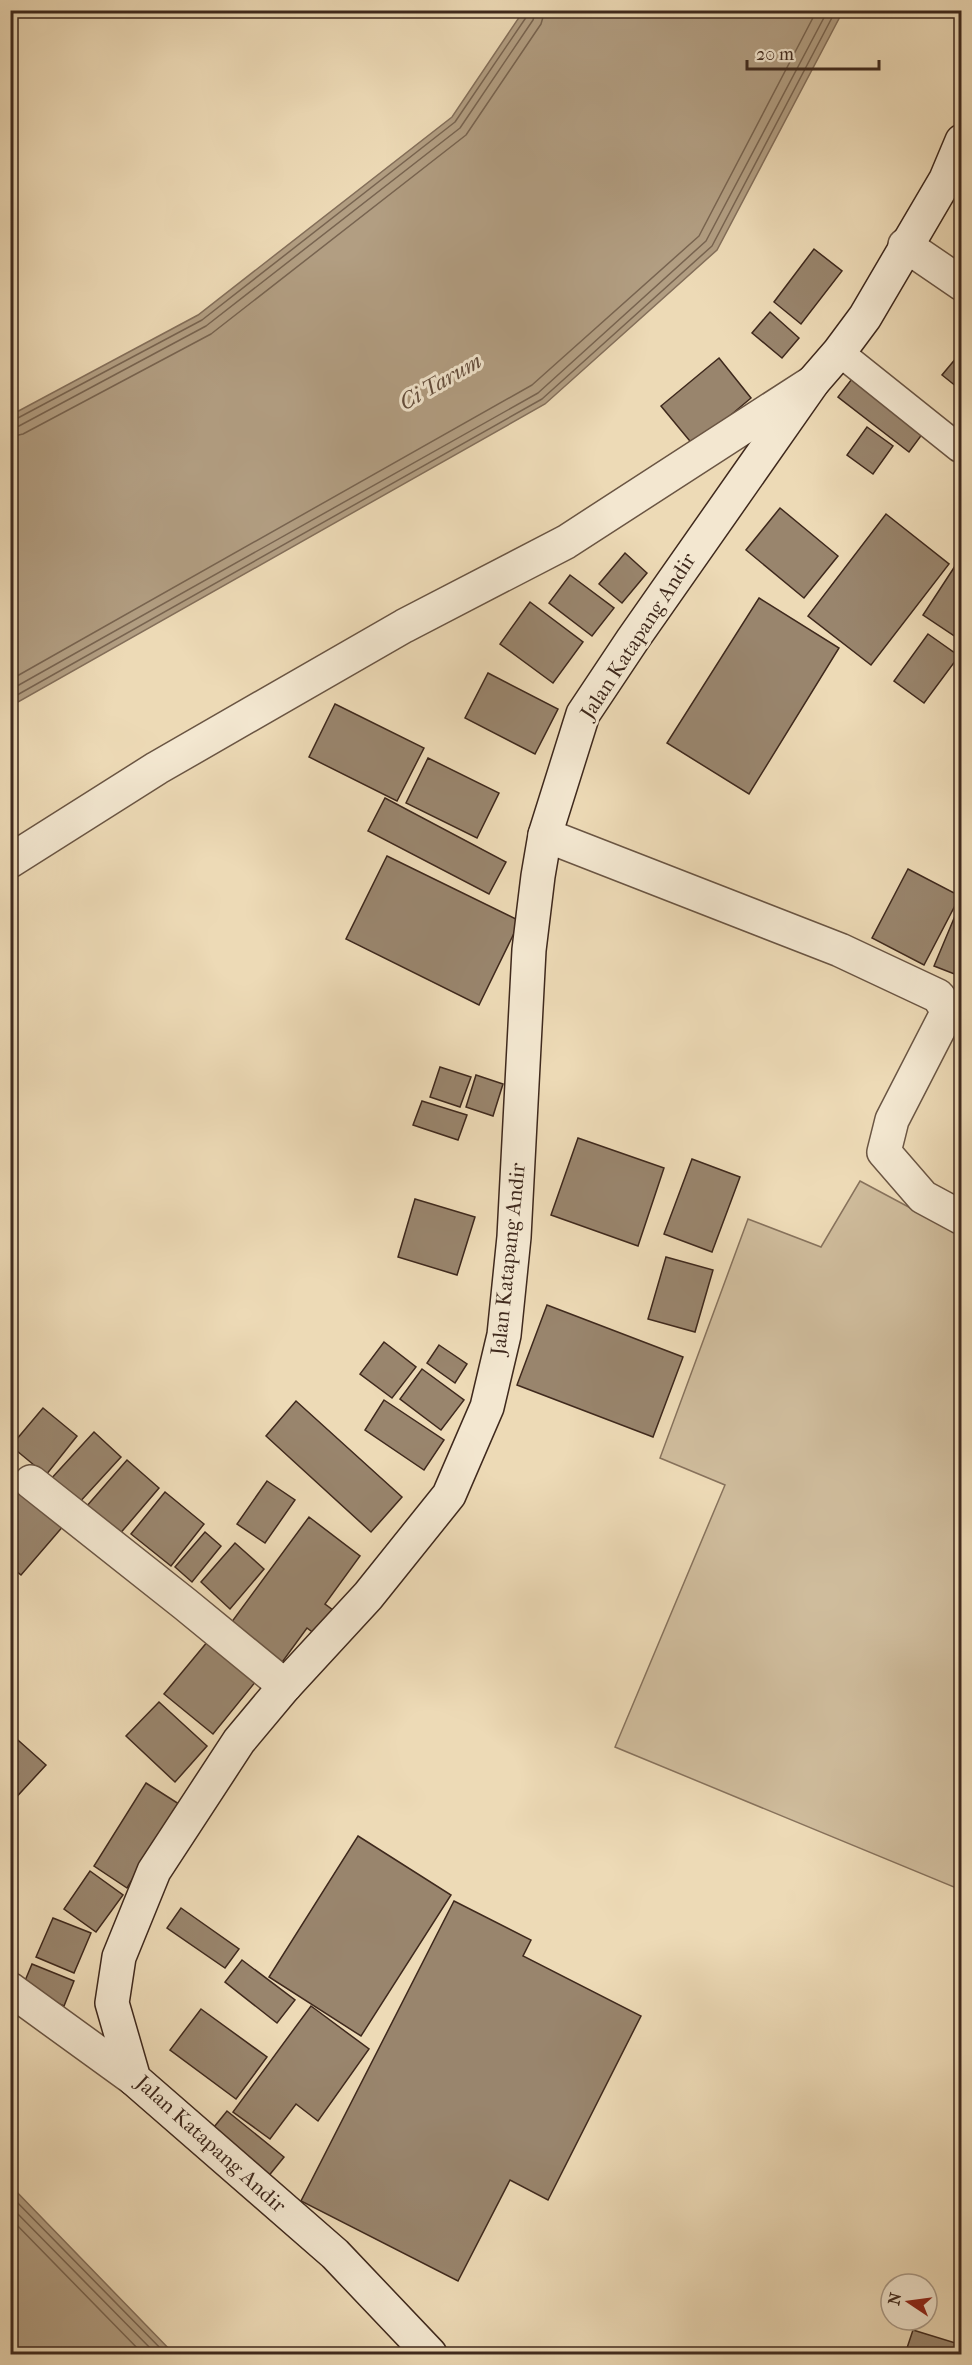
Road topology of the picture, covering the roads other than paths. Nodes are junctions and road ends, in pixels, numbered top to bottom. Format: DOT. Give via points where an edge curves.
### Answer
graph roads {
  1 [pos="962,141"];
  2 [pos="905,245"];
  3 [pos="962,284"];
  4 [pos="839,352"];
  5 [pos="813,382"];
  6 [pos="959,448"];
  7 [pos="546,835"];
  8 [pos="10,861"];
  9 [pos="962,1218"];
  10 [pos="31,1482"];
  11 [pos="285,1686"];
  12 [pos="10,1989"];
  13 [pos="134,2079"];
  14 [pos="430,2355"];
  1 -- 2 [label="street, Jalan Katapang Andir" via="946,178"];
  2 -- 3 [label="street"];
  2 -- 4 [label="street, Jalan Katapang Andir" via="865,317"];
  4 -- 5 [label="street, Jalan Katapang Andir"];
  4 -- 6 [label="lane"];
  5 -- 7 [label="street, Jalan Katapang Andir" via="583,714"];
  5 -- 8 [label="street" via="566,542 404,626 157,768"];
  7 -- 9 [label="street" via="840,950 938,996 948,1011 892,1120 884,1152 922,1197"];
  7 -- 11 [label="street, Jalan Katapang Andir" via="529,950 514,1237 504,1335 487,1407 449,1495 368,1596"];
  10 -- 11 [label="street"];
  11 -- 13 [label="street, Jalan Katapang Andir" via="239,1741 154,1871 118,1957 112,2003"];
  12 -- 13 [label="street"];
  13 -- 14 [label="street, Jalan Katapang Andir" via="335,2254"];
}
